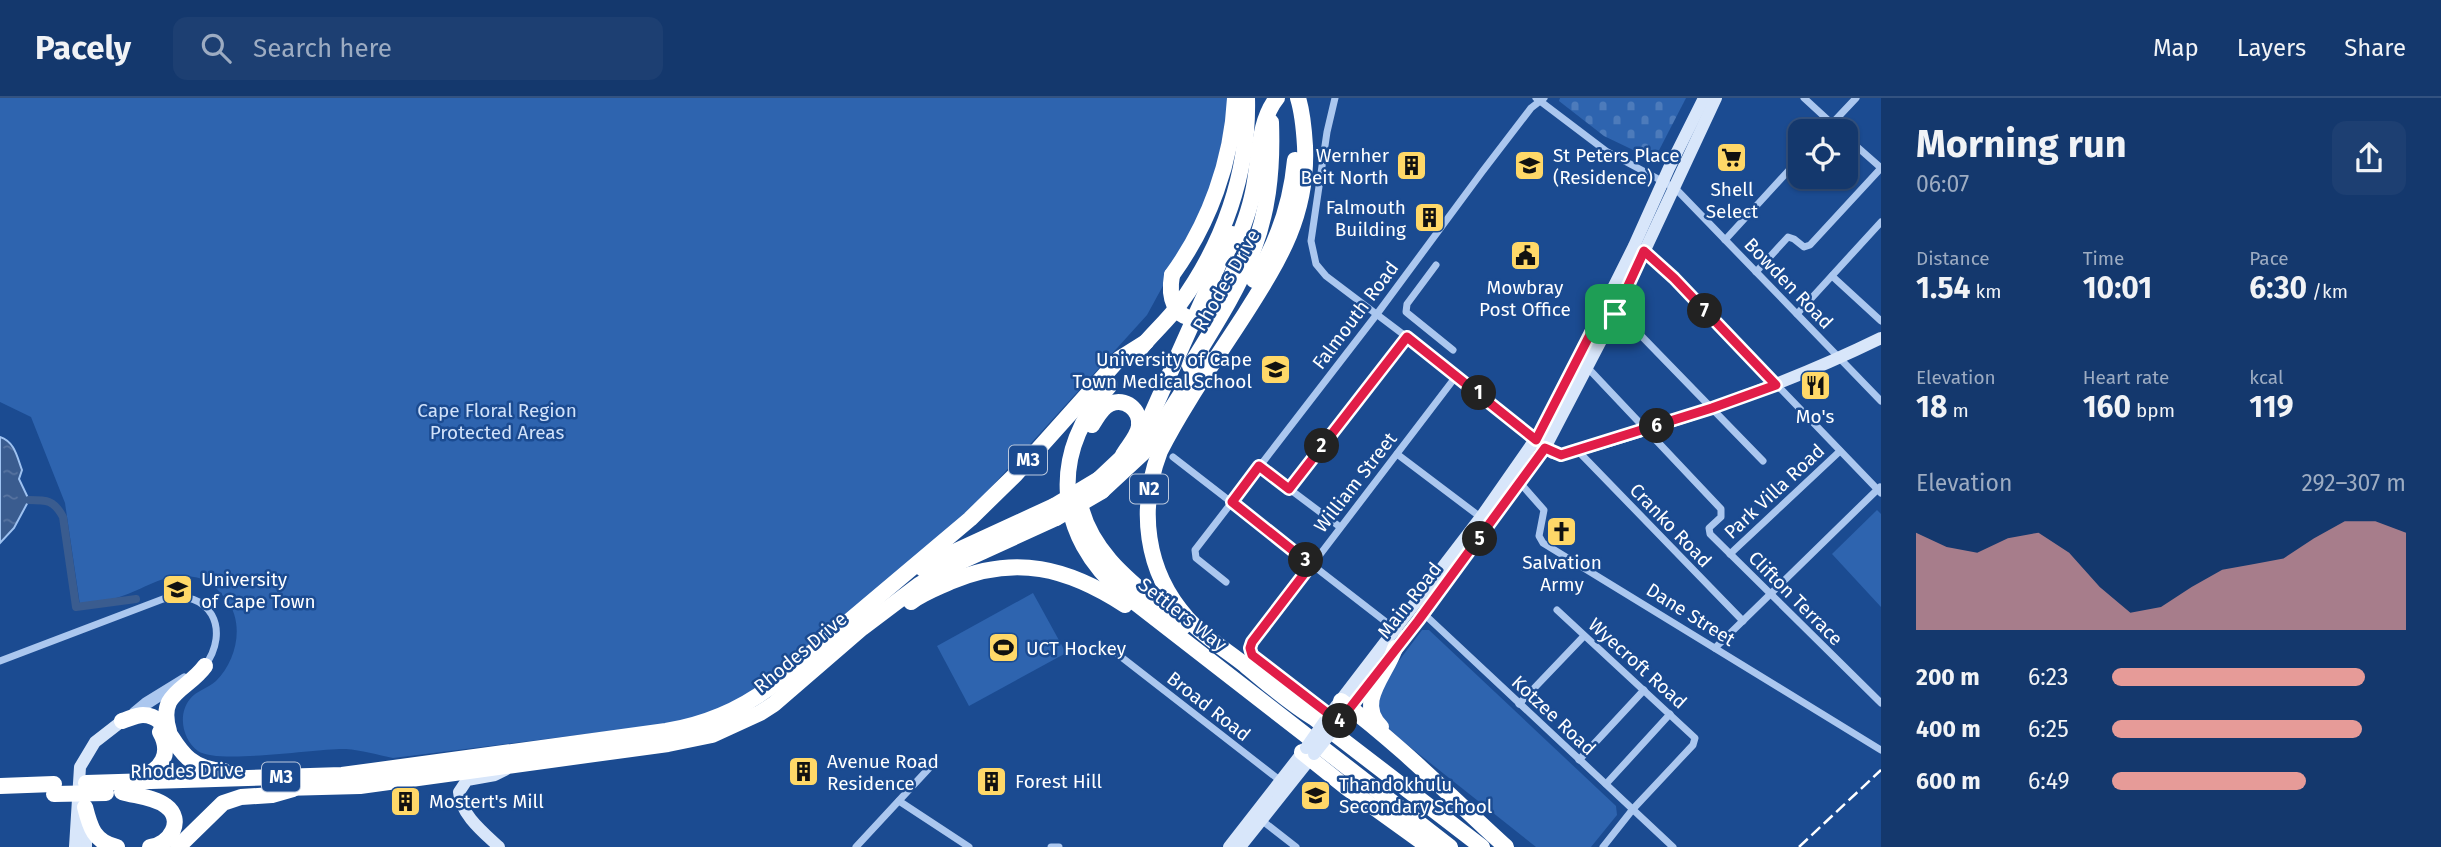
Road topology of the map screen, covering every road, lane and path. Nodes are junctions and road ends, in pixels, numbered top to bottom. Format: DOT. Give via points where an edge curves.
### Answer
graph roads {
  1 [pos="1235,98"];
  2 [pos="1247,98"];
  3 [pos="1258,98"];
  4 [pos="1335,98"];
  5 [pos="1704,98"];
  6 [pos="1716,98"];
  7 [pos="1804,98"];
  8 [pos="1856,98"];
  9 [pos="1285,99"];
  10 [pos="1540,99"];
  11 [pos="1827,119"];
  12 [pos="1837,119"];
  13 [pos="1271,122"];
  14 [pos="1858,148"];
  15 [pos="1881,168"];
  16 [pos="1788,171"];
  17 [pos="1669,185"];
  18 [pos="1881,222"];
  19 [pos="1725,240"];
  20 [pos="1639,249"];
  21 [pos="1436,265"];
  22 [pos="1756,272"];
  23 [pos="1832,276"];
  24 [pos="1377,314"];
  25 [pos="1608,314"];
  26 [pos="1797,314"];
  27 [pos="1881,321"];
  28 [pos="1430,332"];
  29 [pos="1407,337"];
  30 [pos="1881,338"];
  31 [pos="1440,340"];
  32 [pos="1146,342"];
  33 [pos="1419,346"];
  34 [pos="1453,350"];
  35 [pos="1429,354"];
  36 [pos="1176,357"];
  37 [pos="1840,358"];
  38 [pos="1583,363"];
  39 [pos="1457,375"];
  40 [pos="1776,385"];
  41 [pos="1881,401"];
  42 [pos="1712,408"];
  43 [pos="1645,430"];
  44 [pos="1540,444"];
  45 [pos="1578,451"];
  46 [pos="1840,451"];
  47 [pos="1397,454"];
  48 [pos="1173,457"];
  49 [pos="1763,461"];
  50 [pos="1125,462"];
  51 [pos="1259,466"];
  52 [pos="1521,484"];
  53 [pos="1289,489"];
  54 [pos="1880,490"];
  55 [pos="1232,502"];
  56 [pos="1055,512"];
  57 [pos="1485,521"];
  58 [pos="1340,527"];
  59 [pos="1730,554"];
  60 [pos="1311,565"];
  61 [pos="1226,582"];
  62 [pos="1771,594"];
  63 [pos="880,597"];
  64 [pos="1419,609"];
  65 [pos="1557,610"];
  66 [pos="1743,621"];
  67 [pos="1167,628"];
  68 [pos="1584,636"];
  69 [pos="1392,645"];
  70 [pos="1716,648"];
  71 [pos="1111,649"];
  72 [pos="0,661"];
  73 [pos="207,664"];
  74 [pos="802,680"];
  75 [pos="1644,691"];
  76 [pos="1277,693"];
  77 [pos="1881,702"];
  78 [pos="1345,704"];
  79 [pos="1519,705"];
  80 [pos="1670,714"];
  81 [pos="1333,720"];
  82 [pos="116,726"];
  83 [pos="171,735"];
  84 [pos="1881,750"];
  85 [pos="1308,753"];
  86 [pos="1404,754"];
  87 [pos="84,758"];
  88 [pos="1579,760"];
  89 [pos="932,765"];
  90 [pos="511,766"];
  91 [pos="301,782"];
  92 [pos="1284,784"];
  93 [pos="1606,784"];
  94 [pos="0,786"];
  95 [pos="114,787"];
  96 [pos="1347,788"];
  97 [pos="54,789"];
  98 [pos="0,796"];
  99 [pos="899,801"];
  100 [pos="85,807"];
  101 [pos="1633,809"];
  102 [pos="1258,818"];
  103 [pos="75,847"];
  104 [pos="86,847"];
  105 [pos="92,847"];
  106 [pos="117,847"];
  107 [pos="150,847"];
  108 [pos="177,847"];
  109 [pos="499,847"];
  110 [pos="856,847"];
  111 [pos="969,847"];
  112 [pos="1051,847"];
  113 [pos="1059,847"];
  114 [pos="1229,847"];
  115 [pos="1240,847"];
  116 [pos="1296,847"];
  117 [pos="1416,847"];
  118 [pos="1429,847"];
  119 [pos="1450,847"];
  120 [pos="1482,847"];
  121 [pos="1506,847"];
  122 [pos="1603,847"];
  123 [pos="1673,847"];
  1 -- 13 [label="highway, bridge" via="1213,201 1197,238 1172,275 1170,299 1186,317 1208,315 1227,287 1256,213"];
  2 -- 32 [label="highway" via="1241,167 1223,230 1189,291"];
  3 -- 36 [label="highway" via="1255,143 1241,211"];
  4 -- 24 [label="street" via="1312,253 1326,276"];
  5 -- 17 [label="main road, Main Road"];
  6 -- 17 [label="main road, Main Road"];
  7 -- 11 [label="street"];
  8 -- 12 [label="street"];
  9 -- 13 [label="highway"];
  9 -- 36 [label="highway" via="1270,107 1253,193 1224,272"];
  9 -- 50 [label="highway, Rhodes Drive / M3" via="1296,135 1290,194 1264,264 1143,453"];
  9 -- 76 [label="highway, Settlers Way / N2" via="1302,111 1305,163 1293,228 1274,268 1165,442 1153,471 1147,511 1155,564 1179,608"];
  10 -- 17 [label="street, Bowden Road" via="1606,151"];
  10 -- 24 [label="street, Falmouth Road"];
  13 -- 50 [label="highway" via="1268,203 1248,268"];
  14 -- 15 [label="street"];
  15 -- 22 [label="street" via="1810,245 1804,247 1788,237"];
  16 -- 19 [label="street"];
  17 -- 19 [label="street, Bowden Road"];
  17 -- 20 [label="main road, Main Road"];
  18 -- 23 [label="street"];
  19 -- 22 [label="street, Bowden Road"];
  20 -- 25 [label="main road, Main Road"];
  20 -- 40 [label="street" via="1674,278"];
  21 -- 28 [label="street" via="1405,308"];
  22 -- 26 [label="street, Bowden Road"];
  23 -- 26 [label="street"];
  23 -- 27 [label="street"];
  24 -- 29 [label="street"];
  24 -- 51 [label="street, Falmouth Road"];
  25 -- 38 [label="main road, Main Road"];
  25 -- 42 [label="street" via="1621,315"];
  26 -- 37 [label="street, Bowden Road"];
  28 -- 31 [label="street"];
  28 -- 33 [label="street"];
  29 -- 33 [label="street"];
  29 -- 53 [label="street"];
  30 -- 37 [label="main road"];
  31 -- 34 [label="street"];
  31 -- 35 [label="street"];
  32 -- 63 [label="highway, Rhodes Drive / M3" via="1119,359 994,497"];
  32 -- 67 [label="highway, Settlers Way" via="1097,398 1080,426 1069,458 1067,492 1077,532 1096,566"];
  33 -- 35 [label="street"];
  35 -- 39 [label="street"];
  36 -- 50 [label="highway" via="1145,429"];
  37 -- 40 [label="main road"];
  37 -- 41 [label="street, Bowden Road"];
  38 -- 43 [label="street"];
  38 -- 44 [label="main road, Main Road"];
  39 -- 44 [label="street"];
  39 -- 47 [label="street, William Street"];
  40 -- 42 [label="main road"];
  40 -- 46 [label="street"];
  42 -- 43 [label="main road"];
  42 -- 49 [label="street"];
  43 -- 45 [label="main road"];
  43 -- 59 [label="street, Clifton Terrace" via="1722,511 1709,532"];
  44 -- 45 [label="main road" via="1561,455"];
  44 -- 52 [label="main road, Main Road"];
  44 -- 57 [label="main road, Main Road"];
  45 -- 66 [label="street, Cranko Road"];
  46 -- 54 [label="street"];
  46 -- 59 [label="street, Park Villa Road"];
  47 -- 57 [label="street"];
  47 -- 58 [label="street, William Street"];
  48 -- 55 [label="street"];
  50 -- 56 [label="highway, Rhodes Drive / M3, bridge" via="1100,485"];
  50 -- 76 [label="highway" via="1139,422 1132,407 1112,403 1092,426 1080,461 1081,509 1094,541 1113,564 1190,631"];
  51 -- 53 [label="street"];
  51 -- 55 [label="street, Falmouth Road"];
  52 -- 57 [label="main road, Main Road"];
  52 -- 70 [label="street, Dane Street" via="1544,510 1540,540"];
  53 -- 58 [label="street"];
  54 -- 62 [label="street"];
  55 -- 60 [label="street"];
  55 -- 61 [label="street, Falmouth Road" via="1194,555"];
  56 -- 63 [label="highway" via="939,559"];
  56 -- 74 [label="highway, Rhodes Drive / M3" via="919,585"];
  57 -- 64 [label="main road, Main Road"];
  58 -- 60 [label="street, William Street"];
  59 -- 62 [label="street, Clifton Terrace"];
  60 -- 69 [label="street"];
  60 -- 81 [label="street, William Street" via="1250,648 1252,655"];
  62 -- 66 [label="street"];
  62 -- 77 [label="street, Clifton Terrace"];
  63 -- 91 [label="highway, Rhodes Drive / M3" via="759,697 699,724"];
  64 -- 69 [label="main road, Main Road"];
  64 -- 79 [label="street, Kotzee Road"];
  65 -- 68 [label="street, Wyecroft Road"];
  66 -- 70 [label="street"];
  67 -- 74 [label="highway" via="1062,573 997,568 918,597 819,673"];
  67 -- 119 [label="highway, Settlers Way"];
  68 -- 75 [label="street, Wyecroft Road"];
  68 -- 79 [label="street"];
  69 -- 78 [label="main road, Main Road"];
  69 -- 86 [label="highway" via="1370,710 1374,721"];
  70 -- 84 [label="street, Dane Street"];
  71 -- 92 [label="street, Broad Road"];
  72 -- 73 [label="street" via="181,596 198,602 212,616 218,637"];
  73 -- 82 [label="street"];
  73 -- 83 [label="highway" via="168,702 166,719"];
  74 -- 90 [label="highway, Rhodes Drive / M3" via="760,713 699,739"];
  75 -- 80 [label="street, Wyecroft Road"];
  75 -- 88 [label="street"];
  76 -- 120 [label="highway, Settlers Way / N2"];
  78 -- 81 [label="main road, Main Road"];
  78 -- 86 [label="highway"];
  79 -- 88 [label="street, Kotzee Road"];
  80 -- 93 [label="street"];
  80 -- 101 [label="street, Wyecroft Road" via="1695,740"];
  81 -- 85 [label="main road, Main Road, bridge"];
  82 -- 83 [label="highway" via="139,715 149,716"];
  82 -- 87 [label="main road" via="95,742"];
  82 -- 95 [label="highway" via="146,722 158,730 166,745 157,769"];
  83 -- 91 [label="highway" via="183,755 202,769"];
  85 -- 92 [label="main road, Main Road"];
  85 -- 96 [label="highway"];
  86 -- 121 [label="highway"];
  87 -- 100 [label="main road"];
  87 -- 103 [label="main road"];
  88 -- 93 [label="street, Kotzee Road"];
  89 -- 99 [label="street"];
  90 -- 91 [label="highway, Rhodes Drive / M3" via="360,786"];
  90 -- 109 [label="main road" via="461,785 460,799"];
  91 -- 95 [label="highway, Rhodes Drive / M3"];
  91 -- 108 [label="highway" via="272,795 223,803"];
  92 -- 102 [label="main road, Main Road"];
  93 -- 101 [label="street, Kotzee Road"];
  94 -- 97 [label="highway, Rhodes Drive / M3"];
  95 -- 97 [label="highway, Rhodes Drive / M3, bridge"];
  95 -- 107 [label="highway" via="160,802 172,814 169,838"];
  96 -- 117 [label="street" via="1360,805"];
  96 -- 118 [label="highway"];
  97 -- 98 [label="highway, Rhodes Drive / M3"];
  99 -- 110 [label="street"];
  99 -- 111 [label="street"];
  100 -- 104 [label="main road"];
  100 -- 106 [label="highway" via="97,838"];
  101 -- 122 [label="street"];
  101 -- 123 [label="street, Kotzee Road"];
  102 -- 114 [label="main road, Main Road"];
  102 -- 115 [label="main road, Main Road"];
  102 -- 116 [label="street"];
  104 -- 105 [label="highway"];
  112 -- 113 [label="street"];
}
